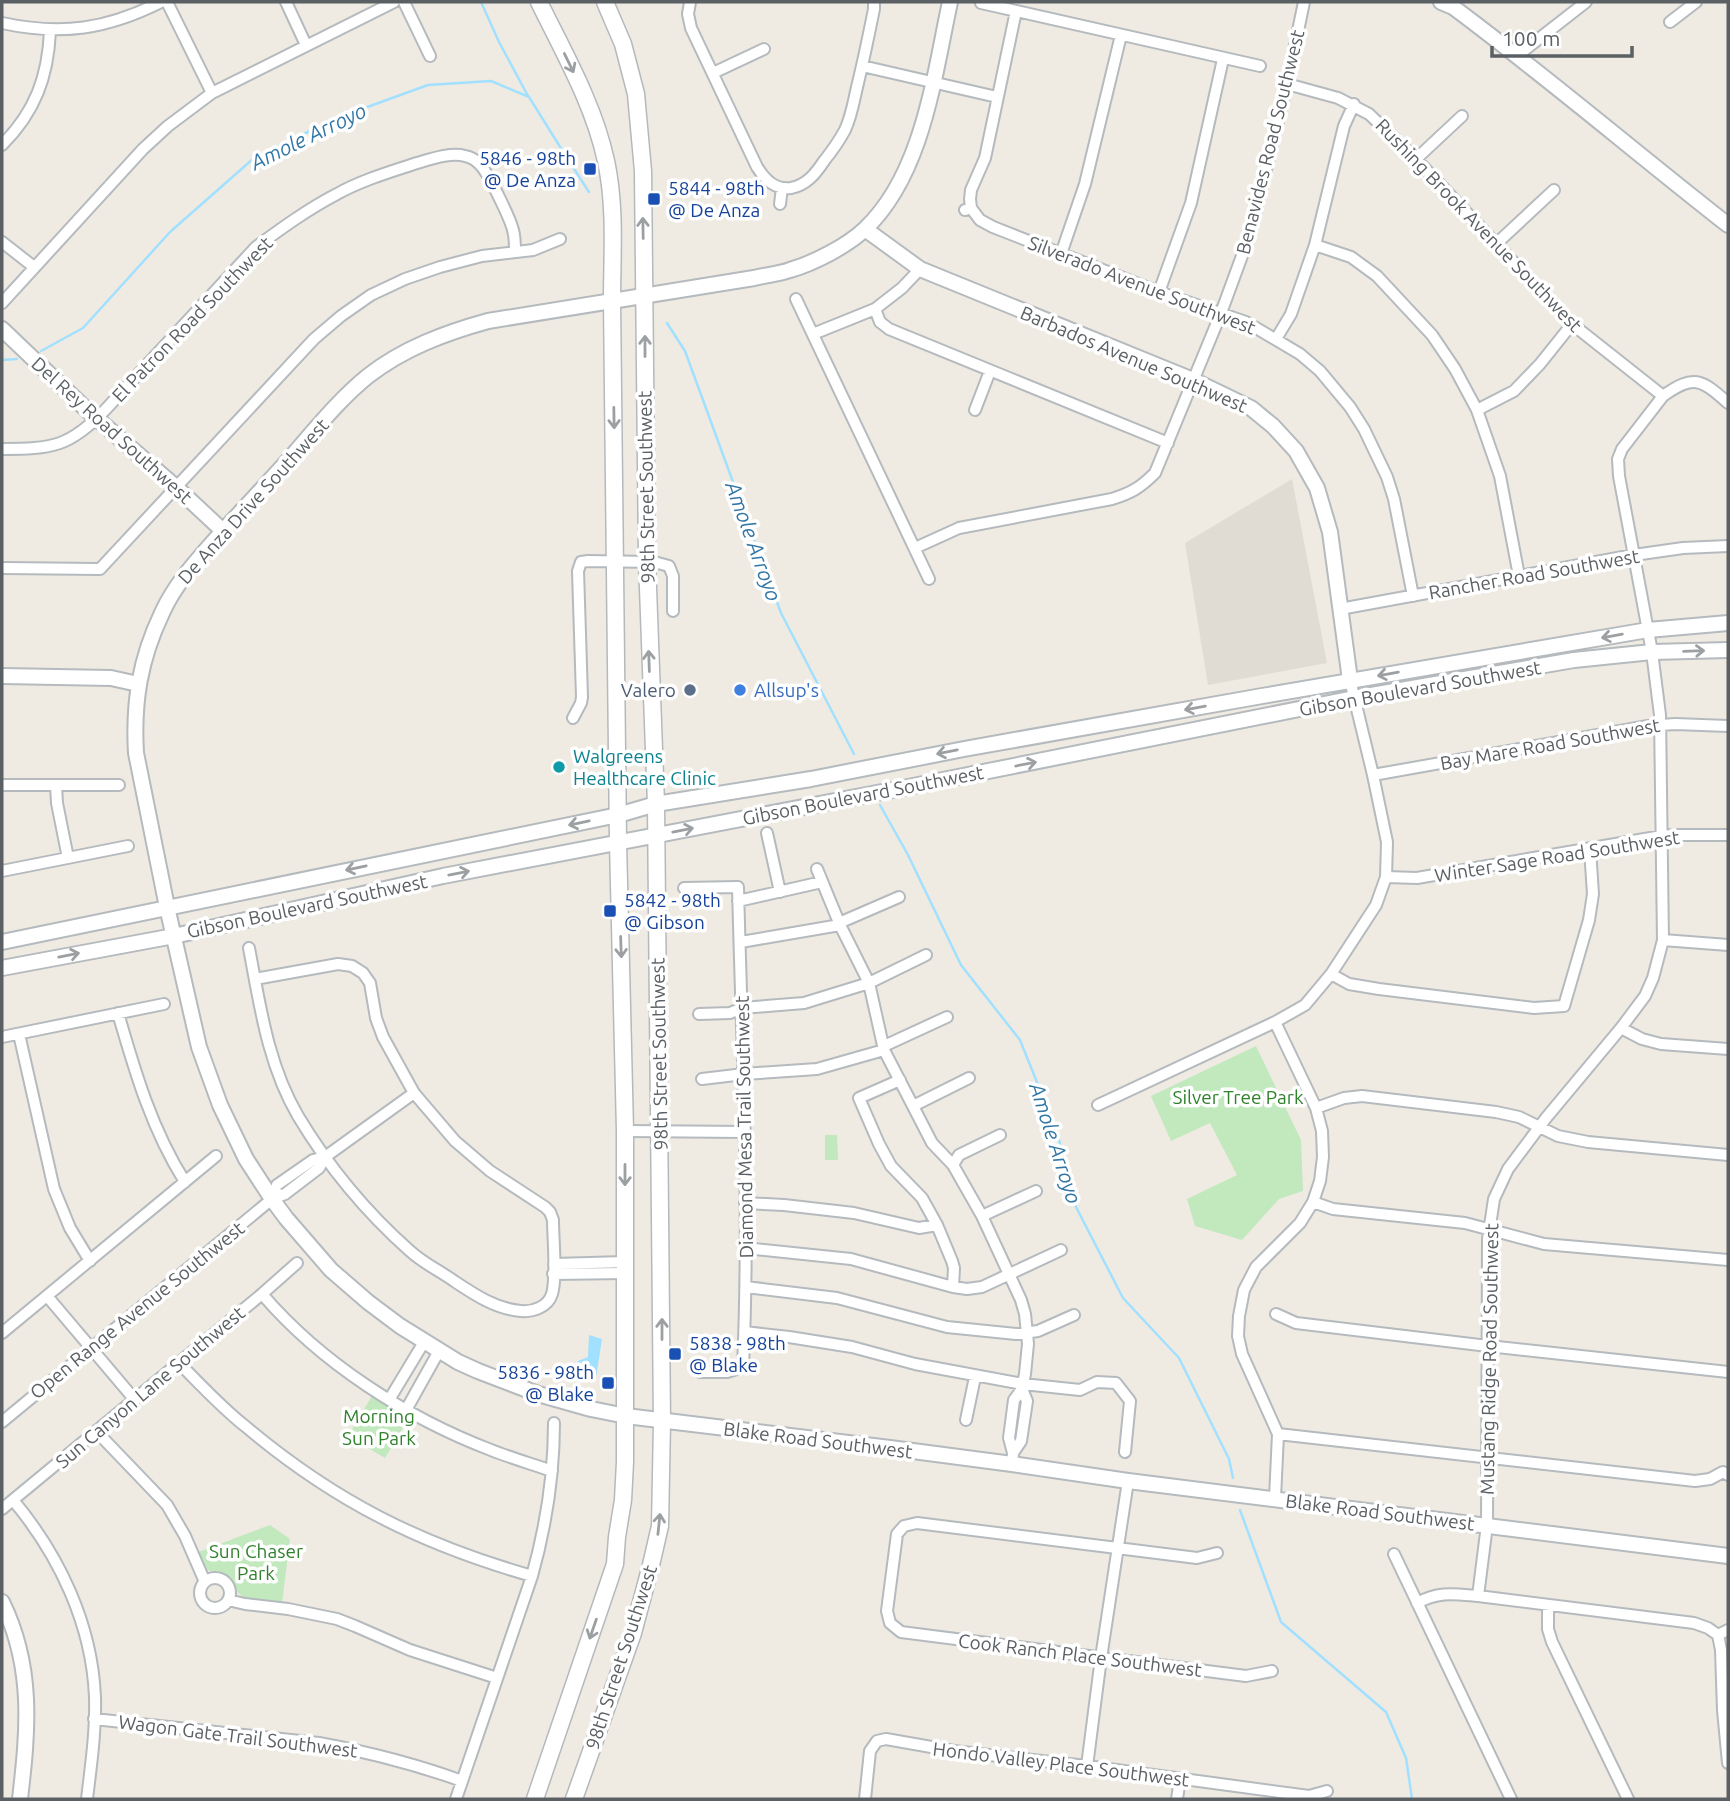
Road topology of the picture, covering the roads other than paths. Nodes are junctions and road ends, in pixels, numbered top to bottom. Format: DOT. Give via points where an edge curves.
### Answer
graph roads {
  1 [pos="162,2"];
  2 [pos="167,2"];
  3 [pos="286,2"];
  4 [pos="394,2"];
  5 [pos="404,2"];
  6 [pos="539,2"];
  7 [pos="605,2"];
  8 [pos="690,2"];
  9 [pos="874,2"];
  10 [pos="950,2"];
  11 [pos="1304,2"];
  12 [pos="1441,2"];
  13 [pos="1586,2"];
  14 [pos="1696,2"];
  15 [pos="981,3"];
  16 [pos="1016,11"];
  17 [pos="1670,22"];
  18 [pos="2,23"];
  19 [pos="50,31"];
  20 [pos="1121,35"];
  21 [pos="306,45"];
  22 [pos="764,48"];
  23 [pos="1518,55"];
  24 [pos="430,56"];
  25 [pos="1223,59"];
  26 [pos="862,66"];
  27 [pos="1260,66"];
  28 [pos="713,73"];
  29 [pos="933,83"];
  30 [pos="1287,83"];
  31 [pos="212,93"];
  32 [pos="997,97"];
  33 [pos="1354,104"];
  34 [pos="1462,116"];
  35 [pos="2,145"];
  36 [pos="1416,159"];
  37 [pos="782,188"];
  38 [pos="1554,190"];
  39 [pos="780,204"];
  40 [pos="1728,225"];
  41 [pos="865,229"];
  42 [pos="560,239"];
  43 [pos="2,242"];
  44 [pos="1496,244"];
  45 [pos="1314,246"];
  46 [pos="516,252"];
  47 [pos="1061,254"];
  48 [pos="34,267"];
  49 [pos="920,268"];
  50 [pos="1159,292"];
  51 [pos="644,296"];
  52 [pos="796,299"];
  53 [pos="612,301"];
  54 [pos="2,303"];
  55 [pos="875,309"];
  56 [pos="1221,313"];
  57 [pos="1572,324"];
  58 [pos="2,329"];
  59 [pos="813,334"];
  60 [pos="1276,339"];
  61 [pos="990,371"];
  62 [pos="1193,380"];
  63 [pos="1662,396"];
  64 [pos="1728,403"];
  65 [pos="975,410"];
  66 [pos="1477,410"];
  67 [pos="97,419"];
  68 [pos="1168,443"];
  69 [pos="2,449"];
  70 [pos="177,488"];
  71 [pos="223,531"];
  72 [pos="1728,546"];
  73 [pos="915,548"];
  74 [pos="1634,555"];
  75 [pos="615,561"];
  76 [pos="647,561"];
  77 [pos="2,568"];
  78 [pos="1519,576"];
  79 [pos="929,579"];
  80 [pos="1413,596"];
  81 [pos="1340,610"];
  82 [pos="673,611"];
  83 [pos="1728,623"];
  84 [pos="1648,630"];
  85 [pos="1728,650"];
  86 [pos="1652,652"];
  87 [pos="2,676"];
  88 [pos="1350,680"];
  89 [pos="138,684"];
  90 [pos="1354,698"];
  91 [pos="572,718"];
  92 [pos="1661,725"];
  93 [pos="1728,726"];
  94 [pos="1373,775"];
  95 [pos="2,785"];
  96 [pos="56,785"];
  97 [pos="119,785"];
  98 [pos="656,804"];
  99 [pos="618,815"];
  100 [pos="767,833"];
  101 [pos="656,835"];
  102 [pos="1728,835"];
  103 [pos="1662,836"];
  104 [pos="618,842"];
  105 [pos="128,846"];
  106 [pos="1590,849"];
  107 [pos="68,858"];
  108 [pos="817,869"];
  109 [pos="2,871"];
  110 [pos="1386,877"];
  111 [pos="822,882"];
  112 [pos="684,888"];
  113 [pos="780,892"];
  114 [pos="899,897"];
  115 [pos="738,901"];
  116 [pos="171,921"];
  117 [pos="839,924"];
  118 [pos="1662,940"];
  119 [pos="2,942"];
  120 [pos="741,942"];
  121 [pos="1728,945"];
  122 [pos="249,948"];
  123 [pos="926,955"];
  124 [pos="2,968"];
  125 [pos="1331,974"];
  126 [pos="255,979"];
  127 [pos="869,983"];
  128 [pos="164,1004"];
  129 [pos="742,1008"];
  130 [pos="118,1013"];
  131 [pos="699,1014"];
  132 [pos="947,1017"];
  133 [pos="1275,1022"];
  134 [pos="1621,1028"];
  135 [pos="19,1034"];
  136 [pos="2,1037"];
  137 [pos="884,1048"];
  138 [pos="1728,1049"];
  139 [pos="744,1074"];
  140 [pos="969,1078"];
  141 [pos="702,1079"];
  142 [pos="900,1080"];
  143 [pos="414,1093"];
  144 [pos="1098,1105"];
  145 [pos="913,1106"];
  146 [pos="1316,1108"];
  147 [pos="1539,1127"];
  148 [pos="625,1131"];
  149 [pos="660,1132"];
  150 [pos="745,1132"];
  151 [pos="1000,1135"];
  152 [pos="1728,1155"];
  153 [pos="216,1156"];
  154 [pos="325,1157"];
  155 [pos="953,1165"];
  156 [pos="185,1182"];
  157 [pos="1036,1191"];
  158 [pos="272,1199"];
  159 [pos="1313,1202"];
  160 [pos="746,1203"];
  161 [pos="982,1216"];
  162 [pos="937,1225"];
  163 [pos="1489,1229"];
  164 [pos="746,1248"];
  165 [pos="1061,1250"];
  166 [pos="1728,1260"];
  167 [pos="90,1261"];
  168 [pos="298,1263"];
  169 [pos="625,1267"];
  170 [pos="554,1269"];
  171 [pos="1009,1274"];
  172 [pos="746,1287"];
  173 [pos="953,1287"];
  174 [pos="262,1294"];
  175 [pos="47,1296"];
  176 [pos="1276,1314"];
  177 [pos="1074,1315"];
  178 [pos="2,1331"];
  179 [pos="745,1332"];
  180 [pos="1027,1333"];
  181 [pos="424,1342"];
  182 [pos="1488,1346"];
  183 [pos="92,1347"];
  184 [pos="439,1351"];
  185 [pos="179,1363"];
  186 [pos="700,1372"];
  187 [pos="1728,1372"];
  188 [pos="405,1373"];
  189 [pos="975,1377"];
  190 [pos="423,1382"];
  191 [pos="1022,1387"];
  192 [pos="135,1400"];
  193 [pos="389,1400"];
  194 [pos="406,1410"];
  195 [pos="626,1416"];
  196 [pos="967,1420"];
  197 [pos="2,1422"];
  198 [pos="662,1422"];
  199 [pos="554,1423"];
  200 [pos="96,1432"];
  201 [pos="1278,1434"];
  202 [pos="1125,1452"];
  203 [pos="1013,1458"];
  204 [pos="1488,1459"];
  205 [pos="1728,1461"];
  206 [pos="552,1471"];
  207 [pos="1726,1473"];
  208 [pos="1128,1481"];
  209 [pos="1275,1498"];
  210 [pos="13,1500"];
  211 [pos="2,1509"];
  212 [pos="1487,1525"];
  213 [pos="1118,1548"];
  214 [pos="1217,1553"];
  215 [pos="1394,1554"];
  216 [pos="1728,1556"];
  217 [pos="532,1576"];
  218 [pos="205,1581"];
  219 [pos="1478,1596"];
  220 [pos="228,1600"];
  221 [pos="2,1602"];
  222 [pos="1417,1603"];
  223 [pos="1548,1605"];
  224 [pos="1723,1632"];
  225 [pos="1101,1658"];
  226 [pos="1272,1671"];
  227 [pos="497,1678"];
  228 [pos="94,1719"];
  229 [pos="1728,1763"];
  230 [pos="1087,1766"];
  231 [pos="1180,1779"];
  232 [pos="462,1781"];
  233 [pos="1328,1791"];
  234 [pos="20,1799"];
  235 [pos="87,1799"];
  236 [pos="456,1799"];
  237 [pos="535,1799"];
  238 [pos="575,1799"];
  239 [pos="865,1799"];
  240 [pos="1177,1799"];
  241 [pos="1511,1799"];
  242 [pos="1628,1799"];
  1 -- 19 [label="street" via="115,22"];
  2 -- 31 [label="street"];
  3 -- 21 [label="street"];
  4 -- 21 [label="street"];
  5 -- 24 [label="street"];
  6 -- 53 [label="main road, 98th Street Southwest, one-way" via="586,100 606,161 613,220"];
  51 -- 7 [label="main road, 98th Street Southwest, one-way" via="643,172 636,94 623,44"];
  8 -- 28 [label="street" via="691,28"];
  9 -- 26 [label="street"];
  10 -- 29 [label="street, De Anza Drive Southwest"];
  11 -- 30 [label="street, Benavides Road Southwest"];
  12 -- 23 [label="street"];
  13 -- 23 [label="street"];
  14 -- 17 [label="street"];
  15 -- 16 [label="street"];
  16 -- 20 [label="street"];
  16 -- 32 [label="street"];
  18 -- 19 [label="street"];
  19 -- 35 [label="street" via="40,88 31,108"];
  20 -- 25 [label="street"];
  20 -- 47 [label="street" via="1085,184"];
  21 -- 31 [label="street"];
  22 -- 28 [label="street"];
  23 -- 40 [label="street"];
  25 -- 27 [label="street"];
  25 -- 50 [label="street" via="1191,204"];
  26 -- 29 [label="street"];
  26 -- 37 [label="street" via="849,119 835,146 808,181"];
  28 -- 37 [label="street" via="760,172"];
  29 -- 32 [label="street"];
  29 -- 41 [label="street, De Anza Drive Southwest" via="907,169"];
  30 -- 33 [label="street, Rushing Brook Avenue Southwest"];
  30 -- 56 [label="street, Benavides Road Southwest" via="1250,234"];
  31 -- 48 [label="street" via="143,149"];
  32 -- 47 [label="street, Silverado Avenue Southwest" via="985,158 968,209 993,227"];
  33 -- 36 [label="street, Rushing Brook Avenue Southwest"];
  33 -- 45 [label="street" via="1344,126"];
  34 -- 36 [label="street"];
  36 -- 44 [label="street, Rushing Brook Avenue Southwest"];
  37 -- 39 [label="street"];
  38 -- 44 [label="street"];
  41 -- 49 [label="street, Barbados Avenue Southwest"];
  41 -- 51 [label="street, De Anza Drive Southwest" via="791,270"];
  42 -- 46 [label="street"];
  43 -- 48 [label="street"];
  44 -- 57 [label="street, Rushing Brook Avenue Southwest"];
  45 -- 60 [label="street" via="1291,314"];
  45 -- 66 [label="street" via="1351,257 1377,276 1432,335"];
  46 -- 67 [label="street, El Patron Road Southwest" via="508,218 475,160 464,155 427,160 371,178 338,193 256,247"];
  46 -- 70 [label="street" via="482,256 405,279 341,316 314,338"];
  47 -- 50 [label="street, Silverado Avenue Southwest"];
  48 -- 54 [label="street"];
  49 -- 55 [label="street"];
  49 -- 62 [label="street, Barbados Avenue Southwest"];
  50 -- 56 [label="street, Silverado Avenue Southwest"];
  51 -- 53 [label="street, De Anza Drive Southwest"];
  76 -- 51 [label="main road, 98th Street Southwest, one-way"];
  52 -- 59 [label="street"];
  53 -- 71 [label="street, De Anza Drive Southwest" via="488,321 446,333 398,356 339,404"];
  53 -- 75 [label="main road, 98th Street Southwest, one-way"];
  55 -- 59 [label="street"];
  55 -- 61 [label="street" via="889,329"];
  56 -- 60 [label="street, Silverado Avenue Southwest"];
  56 -- 62 [label="street, Benavides Road Southwest"];
  57 -- 63 [label="street, Rushing Brook Avenue Southwest"];
  57 -- 66 [label="street" via="1514,391"];
  58 -- 67 [label="street, Del Rey Road Southwest"];
  59 -- 73 [label="street"];
  60 -- 80 [label="street, Silverado Avenue Southwest" via="1320,371 1364,429 1394,499"];
  61 -- 65 [label="street"];
  61 -- 68 [label="street"];
  62 -- 68 [label="street, Benavides Road Southwest"];
  62 -- 81 [label="street, Barbados Avenue Southwest" via="1251,408 1296,451 1317,488 1330,532"];
  63 -- 64 [label="street" via="1679,384 1695,381"];
  63 -- 74 [label="street, Mustang Ridge Road Southwest" via="1618,459"];
  66 -- 78 [label="street" via="1500,475"];
  67 -- 69 [label="street, El Patron Road Southwest" via="59,444"];
  67 -- 70 [label="street, Del Rey Road Southwest"];
  68 -- 73 [label="street, Benavides Road Southwest" via="1155,473 1129,494 959,528"];
  70 -- 71 [label="street, Del Rey Road Southwest"];
  70 -- 77 [label="street" via="100,569"];
  71 -- 89 [label="street, De Anza Drive Southwest" via="184,576 163,610"];
  72 -- 74 [label="street, Rancher Road Southwest"];
  73 -- 79 [label="street"];
  74 -- 78 [label="street, Rancher Road Southwest"];
  74 -- 84 [label="street, Mustang Ridge Road Southwest"];
  75 -- 76 [label="street"];
  75 -- 91 [label="street" via="584,561 578,571 582,697"];
  75 -- 99 [label="main road, 98th Street Southwest"];
  76 -- 82 [label="street" via="664,563 672,570"];
  98 -- 76 [label="main road, 98th Street Southwest, one-way"];
  78 -- 80 [label="street, Rancher Road Southwest"];
  80 -- 81 [label="street, Rancher Road Southwest"];
  81 -- 88 [label="street, Barbados Avenue Southwest"];
  83 -- 84 [label="street, Gibson Boulevard Southwest"];
  84 -- 86 [label="street, Mustang Ridge Road Southwest"];
  84 -- 88 [label="street, Gibson Boulevard Southwest, one-way"];
  86 -- 85 [label="street, Gibson Boulevard Southwest, one-way"];
  86 -- 90 [label="street, Gibson Boulevard Southwest" via="1574,660"];
  86 -- 92 [label="street, Mustang Ridge Road Southwest"];
  87 -- 89 [label="street" via="111,678"];
  88 -- 90 [label="street"];
  88 -- 98 [label="street, Gibson Boulevard Southwest, one-way"];
  89 -- 116 [label="street, De Anza Drive Southwest" via="136,753"];
  90 -- 94 [label="street"];
  101 -- 90 [label="street, Gibson Boulevard Southwest, one-way"];
  92 -- 93 [label="street, Bay Mare Road Southwest"];
  92 -- 94 [label="street, Bay Mare Road Southwest"];
  92 -- 103 [label="street, Mustang Ridge Road Southwest"];
  94 -- 110 [label="street" via="1387,842"];
  95 -- 96 [label="street"];
  96 -- 97 [label="street"];
  96 -- 107 [label="street"];
  98 -- 99 [label="street, Gibson Boulevard Southwest"];
  98 -- 101 [label="main road, 98th Street Southwest"];
  99 -- 104 [label="main road, 98th Street Southwest"];
  99 -- 116 [label="street, Gibson Boulevard Southwest, one-way"];
  100 -- 113 [label="street"];
  101 -- 104 [label="street, Gibson Boulevard Southwest"];
  101 -- 149 [label="main road, 98th Street Southwest"];
  102 -- 103 [label="street, Winter Sage Road Southwest"];
  103 -- 106 [label="street, Winter Sage Road Southwest"];
  103 -- 118 [label="street, Mustang Ridge Road Southwest"];
  116 -- 104 [label="street, Gibson Boulevard Southwest, one-way"];
  104 -- 148 [label="main road, 98th Street Southwest, one-way"];
  105 -- 107 [label="street"];
  106 -- 110 [label="street, Winter Sage Road Southwest" via="1417,878"];
  106 -- 125 [label="street" via="1593,894 1589,920 1564,1006 1534,1008 1379,989 1349,984"];
  107 -- 109 [label="street"];
  108 -- 111 [label="street"];
  110 -- 125 [label="street" via="1376,905"];
  111 -- 113 [label="street"];
  111 -- 117 [label="street"];
  112 -- 115 [label="street, Diamond Mesa Trail Southwest" via="738,887"];
  113 -- 115 [label="street"];
  114 -- 117 [label="street"];
  115 -- 120 [label="street, Diamond Mesa Trail Southwest"];
  116 -- 119 [label="street, Gibson Boulevard Southwest"];
  124 -- 116 [label="street, Gibson Boulevard Southwest, one-way"];
  116 -- 158 [label="street, Blake Road Southwest" via="212,1087 236,1140"];
  117 -- 120 [label="street"];
  117 -- 127 [label="street"];
  118 -- 121 [label="street"];
  118 -- 134 [label="street, Mustang Ridge Road Southwest" via="1645,996"];
  120 -- 129 [label="street, Diamond Mesa Trail Southwest"];
  122 -- 126 [label="street"];
  123 -- 127 [label="street"];
  125 -- 133 [label="street" via="1305,1005"];
  126 -- 143 [label="street" via="338,964 358,970 370,983 383,1037"];
  126 -- 154 [label="street" via="265,1033 284,1090"];
  127 -- 129 [label="street" via="804,1003"];
  127 -- 137 [label="street"];
  128 -- 130 [label="street"];
  129 -- 131 [label="street"];
  129 -- 139 [label="street, Diamond Mesa Trail Southwest"];
  130 -- 135 [label="street"];
  130 -- 156 [label="street" via="143,1096"];
  132 -- 137 [label="street"];
  133 -- 144 [label="street"];
  133 -- 146 [label="street"];
  134 -- 138 [label="street" via="1661,1044"];
  134 -- 147 [label="street, Mustang Ridge Road Southwest"];
  135 -- 136 [label="street"];
  135 -- 167 [label="street" via="54,1189"];
  137 -- 139 [label="street" via="817,1069"];
  137 -- 142 [label="street"];
  139 -- 141 [label="street"];
  139 -- 150 [label="street, Diamond Mesa Trail Southwest"];
  140 -- 145 [label="street"];
  142 -- 145 [label="street"];
  142 -- 162 [label="street" via="859,1098 891,1166 922,1198"];
  143 -- 154 [label="street, Open Range Avenue Southwest"];
  143 -- 170 [label="street" via="455,1141 550,1212"];
  145 -- 155 [label="street" via="933,1143"];
  146 -- 147 [label="street" via="1362,1096 1496,1112"];
  146 -- 159 [label="street" via="1323,1157"];
  147 -- 152 [label="street" via="1588,1142"];
  147 -- 163 [label="street, Mustang Ridge Road Southwest" via="1508,1169 1494,1199"];
  148 -- 149 [label="street"];
  148 -- 169 [label="main road, 98th Street Southwest, one-way"];
  149 -- 150 [label="street"];
  198 -- 149 [label="main road, 98th Street Southwest, one-way"];
  150 -- 160 [label="street, Diamond Mesa Trail Southwest"];
  151 -- 155 [label="street" via="959,1155"];
  153 -- 156 [label="street"];
  154 -- 158 [label="street, Open Range Avenue Southwest" via="319,1168"];
  154 -- 170 [label="street" via="412,1253 481,1298 508,1309 542,1307 551,1296"];
  155 -- 161 [label="street"];
  156 -- 167 [label="street"];
  157 -- 161 [label="street"];
  158 -- 181 [label="street, Blake Road Southwest" via="331,1269"];
  158 -- 183 [label="street, Open Range Avenue Southwest"];
  159 -- 163 [label="street" via="1333,1209"];
  159 -- 201 [label="street" via="1300,1223 1256,1267 1244,1290 1239,1316 1242,1354"];
  160 -- 162 [label="street" via="854,1213 919,1228"];
  160 -- 164 [label="street, Diamond Mesa Trail Southwest"];
  161 -- 171 [label="street"];
  162 -- 173 [label="street" via="954,1268"];
  163 -- 166 [label="street" via="1545,1244"];
  163 -- 182 [label="street, Mustang Ridge Road Southwest"];
  164 -- 172 [label="street, Diamond Mesa Trail Southwest"];
  164 -- 173 [label="street" via="851,1259"];
  165 -- 171 [label="street"];
  167 -- 175 [label="street"];
  168 -- 174 [label="street, Sun Canyon Lane Southwest"];
  169 -- 170 [label="street"];
  169 -- 195 [label="main road, 98th Street Southwest"];
  171 -- 173 [label="street" via="982,1287"];
  171 -- 180 [label="street" via="1021,1300"];
  172 -- 179 [label="street, Diamond Mesa Trail Southwest"];
  172 -- 180 [label="street" via="837,1298 947,1327"];
  174 -- 185 [label="street, Sun Canyon Lane Southwest"];
  174 -- 193 [label="street" via="308,1340"];
  175 -- 178 [label="street"];
  175 -- 183 [label="street"];
  176 -- 182 [label="street" via="1296,1323"];
  177 -- 180 [label="street"];
  179 -- 186 [label="street, Diamond Mesa Trail Southwest" via="743,1367"];
  179 -- 189 [label="street" via="852,1347"];
  180 -- 191 [label="street"];
  181 -- 184 [label="street, Blake Road Southwest"];
  181 -- 188 [label="street"];
  182 -- 187 [label="street"];
  182 -- 204 [label="street, Mustang Ridge Road Southwest"];
  183 -- 192 [label="street"];
  183 -- 197 [label="street, Open Range Avenue Southwest"];
  184 -- 190 [label="street"];
  184 -- 195 [label="street, Blake Road Southwest" via="528,1390"];
  185 -- 192 [label="street, Sun Canyon Lane Southwest"];
  185 -- 217 [label="street" via="243,1425 328,1489 438,1545"];
  188 -- 190 [label="street"];
  188 -- 193 [label="street"];
  189 -- 191 [label="street"];
  189 -- 196 [label="street"];
  190 -- 194 [label="street"];
  191 -- 202 [label="street" via="1080,1390 1097,1382 1116,1382 1130,1401"];
  191 -- 203 [label="street" via="1014,1400 1018,1418 1009,1438"];
  192 -- 200 [label="street, Sun Canyon Lane Southwest"];
  193 -- 194 [label="street"];
  194 -- 206 [label="street" via="491,1450"];
  195 -- 198 [label="street, Blake Road Southwest"];
  195 -- 237 [label="main road, 98th Street Southwest, one-way" via="624,1500 615,1564"];
  198 -- 203 [label="street, Blake Road Southwest"];
  238 -- 198 [label="main road, 98th Street Southwest, one-way" via="633,1633 651,1565 660,1526"];
  199 -- 206 [label="street"];
  200 -- 210 [label="street, Sun Canyon Lane Southwest"];
  200 -- 218 [label="street" via="167,1505"];
  201 -- 204 [label="street"];
  201 -- 209 [label="street"];
  203 -- 208 [label="street, Blake Road Southwest"];
  204 -- 207 [label="street" via="1695,1480"];
  204 -- 212 [label="street, Mustang Ridge Road Southwest"];
  205 -- 207 [label="street"];
  206 -- 217 [label="street"];
  208 -- 209 [label="street, Blake Road Southwest"];
  208 -- 213 [label="street"];
  209 -- 212 [label="street, Blake Road Southwest"];
  210 -- 211 [label="street, Sun Canyon Lane Southwest"];
  210 -- 228 [label="street" via="49,1549 78,1612 93,1675"];
  212 -- 216 [label="street, Blake Road Southwest"];
  212 -- 219 [label="street, Mustang Ridge Road Southwest"];
  213 -- 214 [label="street" via="1197,1558"];
  213 -- 225 [label="street"];
  213 -- 225 [label="street, Cook Ranch Place Southwest" via="917,1523 904,1526 897,1534 887,1611 890,1623 901,1632"];
  215 -- 222 [label="street"];
  217 -- 227 [label="street"];
  218 -- 220 [label="street" via="224,1581 229,1587"];
  218 -- 220 [label="street" via="200,1594 204,1603 217,1607"];
  219 -- 222 [label="street" via="1445,1594"];
  219 -- 223 [label="street"];
  220 -- 227 [label="street" via="337,1619 410,1650"];
  221 -- 234 [label="street" via="17,1641 26,1690"];
  222 -- 241 [label="street"];
  223 -- 224 [label="street" via="1694,1623"];
  223 -- 242 [label="street" via="1552,1642"];
  224 -- 229 [label="street"];
  225 -- 226 [label="street, Cook Ranch Place Southwest" via="1246,1676"];
  225 -- 230 [label="street"];
  227 -- 232 [label="street"];
  228 -- 232 [label="street, Wagon Gate Trail Southwest" via="347,1748"];
  228 -- 235 [label="street"];
  230 -- 231 [label="street, Hondo Valley Place Southwest"];
  230 -- 239 [label="street, Hondo Valley Place Southwest" via="886,1739 877,1741 870,1751"];
  231 -- 233 [label="street, Hondo Valley Place Southwest" via="1309,1796"];
  231 -- 240 [label="street"];
  232 -- 236 [label="street"];
}
